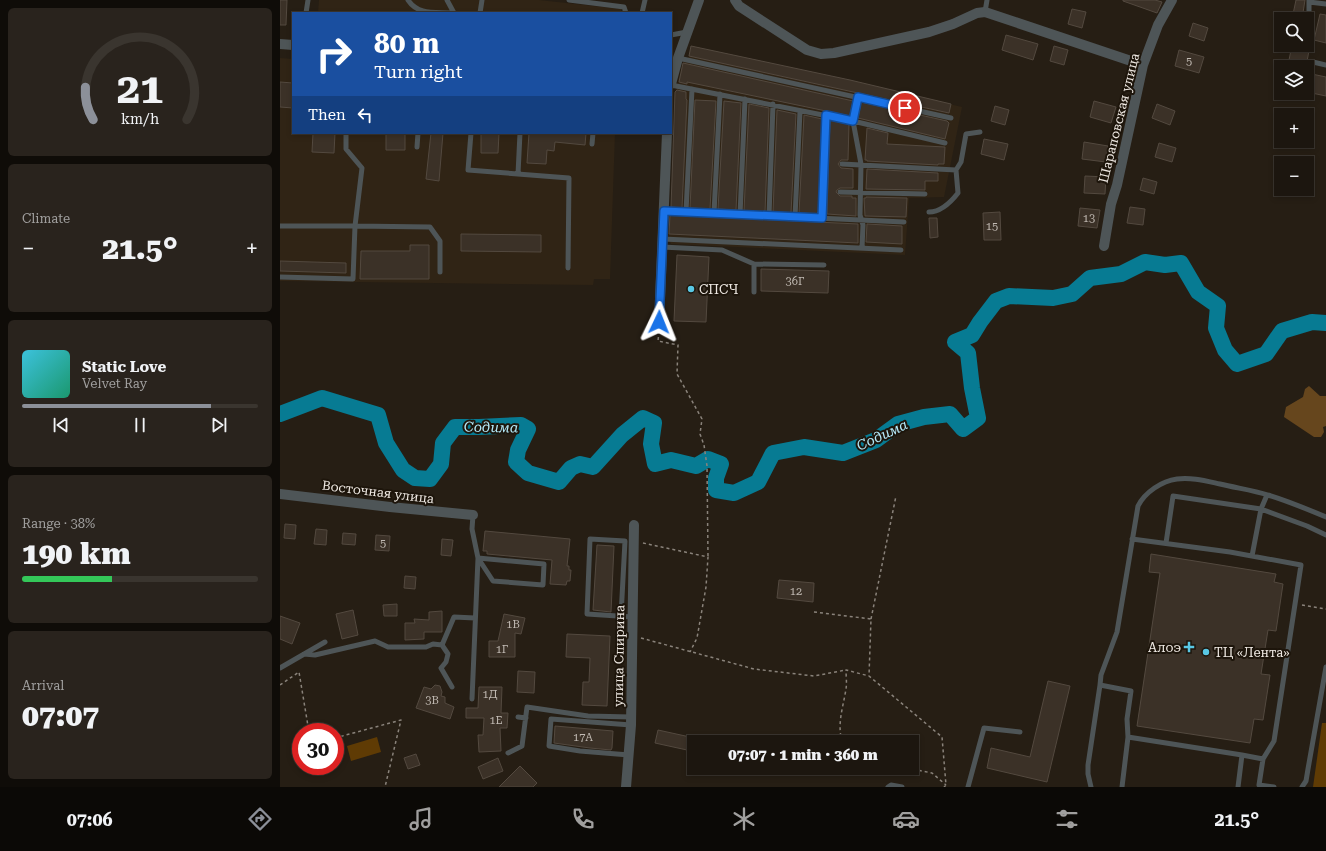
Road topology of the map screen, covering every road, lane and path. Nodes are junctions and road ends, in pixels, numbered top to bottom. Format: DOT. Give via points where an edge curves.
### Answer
graph roads {
  1 [pos="308,0"];
  2 [pos="408,0"];
  3 [pos="447,0"];
  4 [pos="482,0"];
  5 [pos="569,0"];
  6 [pos="645,0"];
  7 [pos="699,0"];
  8 [pos="735,0"];
  9 [pos="987,0"];
  10 [pos="1172,0"];
  11 [pos="1309,1"];
  12 [pos="1326,4"];
  13 [pos="306,12"];
  14 [pos="424,12"];
  15 [pos="452,12"];
  16 [pos="480,12"];
  17 [pos="626,12"];
  18 [pos="642,12"];
  19 [pos="985,12"];
  20 [pos="1309,12"];
  21 [pos="688,32"];
  22 [pos="672,35"];
  23 [pos="280,44"];
  24 [pos="292,45"];
  25 [pos="678,58"];
  26 [pos="1314,62"];
  27 [pos="1326,65"];
  28 [pos="1143,66"];
  29 [pos="672,80"];
  30 [pos="672,84"];
  31 [pos="692,89"];
  32 [pos="720,94"];
  33 [pos="858,97"];
  34 [pos="745,99"];
  35 [pos="773,104"];
  36 [pos="800,111"];
  37 [pos="826,115"];
  38 [pos="951,118"];
  39 [pos="853,121"];
  40 [pos="980,132"];
  41 [pos="346,134"];
  42 [pos="418,134"];
  43 [pos="471,134"];
  44 [pos="520,134"];
  45 [pos="593,134"];
  46 [pos="667,134"];
  47 [pos="945,143"];
  48 [pos="592,144"];
  49 [pos="417,146"];
  50 [pos="842,164"];
  51 [pos="861,164"];
  52 [pos="956,170"];
  53 [pos="518,174"];
  54 [pos="840,192"];
  55 [pos="861,193"];
  56 [pos="925,194"];
  57 [pos="664,211"];
  58 [pos="686,212"];
  59 [pos="929,212"];
  60 [pos="714,213"];
  61 [pos="740,214"];
  62 [pos="769,216"];
  63 [pos="795,217"];
  64 [pos="822,218"];
  65 [pos="862,220"];
  66 [pos="904,222"];
  67 [pos="280,226"];
  68 [pos="355,226"];
  69 [pos="663,243"];
  70 [pos="1104,246"];
  71 [pos="862,248"];
  72 [pos="901,250"];
  73 [pos="754,264"];
  74 [pos="824,265"];
  75 [pos="568,268"];
  76 [pos="440,272"];
  77 [pos="280,277"];
  78 [pos="754,292"];
  79 [pos="659,322"];
  80 [pos="280,494"];
  81 [pos="1267,495"];
  82 [pos="896,496"];
  83 [pos="1261,510"];
  84 [pos="473,515"];
  85 [pos="1326,517"];
  86 [pos="634,524"];
  87 [pos="1326,535"];
  88 [pos="1132,539"];
  89 [pos="629,541"];
  90 [pos="1166,543"];
  91 [pos="1252,556"];
  92 [pos="708,557"];
  93 [pos="478,558"];
  94 [pos="1295,603"];
  95 [pos="1326,609"];
  96 [pos="814,612"];
  97 [pos="621,616"];
  98 [pos="633,617"];
  99 [pos="475,618"];
  100 [pos="871,619"];
  101 [pos="633,636"];
  102 [pos="325,642"];
  103 [pos="442,645"];
  104 [pos="690,652"];
  105 [pos="304,654"];
  106 [pos="1326,667"];
  107 [pos="280,668"];
  108 [pos="846,670"];
  109 [pos="869,676"];
  110 [pos="280,685"];
  111 [pos="1100,685"];
  112 [pos="452,687"];
  113 [pos="472,699"];
  114 [pos="518,717"];
  115 [pos="526,718"];
  116 [pos="631,721"];
  117 [pos="308,723"];
  118 [pos="1020,732"];
  119 [pos="840,735"];
  120 [pos="344,736"];
  121 [pos="1128,737"];
  122 [pos="508,753"];
  123 [pos="629,755"];
  124 [pos="1242,755"];
  125 [pos="1263,759"];
  126 [pos="919,770"];
  127 [pos="945,786"];
  128 [pos="385,787"];
  129 [pos="626,787"];
  130 [pos="888,787"];
  131 [pos="902,787"];
  132 [pos="968,787"];
  133 [pos="1091,787"];
  134 [pos="1122,787"];
  135 [pos="1238,787"];
  136 [pos="1274,787"];
  137 [pos="1302,787"];
  1 -- 13 [label="lane"];
  2 -- 14 [label="lane" via="413,7"];
  3 -- 15 [label="lane"];
  4 -- 16 [label="lane"];
  5 -- 17 [label="lane" via="624,7"];
  6 -- 18 [label="lane"];
  7 -- 21 [label="street"];
  8 -- 19 [label="street" via="738,6 807,50 822,54 929,32"];
  9 -- 19 [label="lane"];
  10 -- 28 [label="street, Шараповская улица" via="1158,25"];
  11 -- 12 [label="lane"];
  11 -- 20 [label="lane"];
  19 -- 28 [label="street"];
  21 -- 22 [label="lane"];
  21 -- 25 [label="street"];
  23 -- 24 [label="street"];
  25 -- 29 [label="street"];
  25 -- 33 [label="lane"];
  26 -- 27 [label="lane"];
  28 -- 70 [label="street, Шараповская улица" via="1111,204"];
  30 -- 31 [label="lane"];
  31 -- 32 [label="lane"];
  31 -- 58 [label="lane"];
  32 -- 34 [label="lane"];
  32 -- 60 [label="lane"];
  33 -- 38 [label="lane"];
  33 -- 39 [label="lane"];
  34 -- 35 [label="lane"];
  34 -- 61 [label="lane"];
  35 -- 36 [label="lane"];
  35 -- 62 [label="lane"];
  36 -- 37 [label="lane"];
  36 -- 63 [label="lane"];
  37 -- 39 [label="lane"];
  37 -- 64 [label="lane"];
  39 -- 47 [label="lane"];
  39 -- 51 [label="lane"];
  40 -- 52 [label="lane" via="966,134 961,162"];
  41 -- 68 [label="lane" via="346,149 362,168"];
  42 -- 49 [label="lane"];
  43 -- 53 [label="lane" via="468,170"];
  44 -- 53 [label="lane"];
  45 -- 48 [label="lane"];
  46 -- 57 [label="street"];
  50 -- 51 [label="lane"];
  51 -- 52 [label="lane"];
  51 -- 55 [label="lane"];
  52 -- 59 [label="lane" via="958,193 936,212"];
  53 -- 75 [label="lane" via="569,178"];
  54 -- 55 [label="lane"];
  55 -- 56 [label="lane"];
  55 -- 65 [label="lane"];
  57 -- 58 [label="lane"];
  57 -- 69 [label="street"];
  58 -- 60 [label="lane"];
  60 -- 61 [label="lane"];
  61 -- 62 [label="lane"];
  62 -- 63 [label="lane"];
  63 -- 64 [label="lane"];
  64 -- 65 [label="lane"];
  65 -- 66 [label="lane"];
  65 -- 71 [label="lane"];
  67 -- 68 [label="lane"];
  68 -- 76 [label="lane" via="430,227 440,241"];
  68 -- 77 [label="lane" via="353,279"];
  69 -- 71 [label="lane"];
  69 -- 73 [label="lane" via="722,250"];
  69 -- 79 [label="street"];
  71 -- 72 [label="lane"];
  73 -- 74 [label="lane"];
  73 -- 78 [label="lane"];
  79 -- 92 [label="path" via="658,341 678,345 677,374 702,419 700,434 707,466"];
  80 -- 84 [label="street, Восточная улица"];
  81 -- 83 [label="lane"];
  81 -- 85 [label="lane"];
  81 -- 88 [label="lane" via="1197,479 1171,480 1158,486 1141,500"];
  82 -- 100 [label="path"];
  83 -- 87 [label="lane"];
  83 -- 90 [label="lane" via="1173,496"];
  83 -- 91 [label="lane"];
  84 -- 93 [label="lane" via="472,529"];
  86 -- 89 [label="street, улица Спирина"];
  88 -- 90 [label="lane"];
  88 -- 111 [label="lane" via="1117,632 1101,675"];
  89 -- 92 [label="path"];
  89 -- 97 [label="lane"];
  89 -- 97 [label="lane" via="590,539 587,614"];
  89 -- 98 [label="street, улица Спирина"];
  90 -- 91 [label="lane"];
  91 -- 94 [label="lane" via="1301,565"];
  92 -- 104 [label="path" via="706,587 697,638"];
  93 -- 93 [label="lane" via="544,564 543,585 493,581"];
  93 -- 99 [label="lane"];
  94 -- 95 [label="path"];
  94 -- 125 [label="lane" via="1274,741"];
  96 -- 100 [label="path"];
  97 -- 98 [label="lane"];
  98 -- 101 [label="street, улица Спирина"];
  99 -- 103 [label="lane" via="454,617"];
  99 -- 113 [label="lane"];
  100 -- 109 [label="path"];
  101 -- 104 [label="path"];
  101 -- 116 [label="street, улица Спирина"];
  102 -- 105 [label="lane"];
  103 -- 105 [label="lane" via="388,647 375,641 315,655"];
  103 -- 112 [label="lane" via="448,654 441,668"];
  104 -- 108 [label="path" via="754,669 814,676"];
  105 -- 107 [label="lane"];
  106 -- 137 [label="lane" via="1306,781"];
  108 -- 109 [label="path"];
  108 -- 119 [label="path"];
  109 -- 127 [label="path" via="942,737"];
  110 -- 117 [label="path" via="299,672"];
  111 -- 121 [label="lane" via="1131,691 1127,719"];
  111 -- 133 [label="lane" via="1088,765"];
  114 -- 115 [label="lane"];
  115 -- 116 [label="lane" via="527,708 539,708"];
  115 -- 122 [label="lane" via="522,746"];
  116 -- 123 [label="street, улица Спирина"];
  116 -- 123 [label="lane" via="551,719 550,726 549,746"];
  118 -- 132 [label="lane" via="984,728"];
  120 -- 128 [label="path" via="401,720"];
  121 -- 124 [label="lane"];
  121 -- 134 [label="lane"];
  123 -- 129 [label="street, улица Спирина"];
  124 -- 125 [label="lane"];
  124 -- 135 [label="lane"];
  125 -- 136 [label="lane" via="1259,785"];
  126 -- 127 [label="path" via="932,773"];
  130 -- 131 [label="lane"];
}
